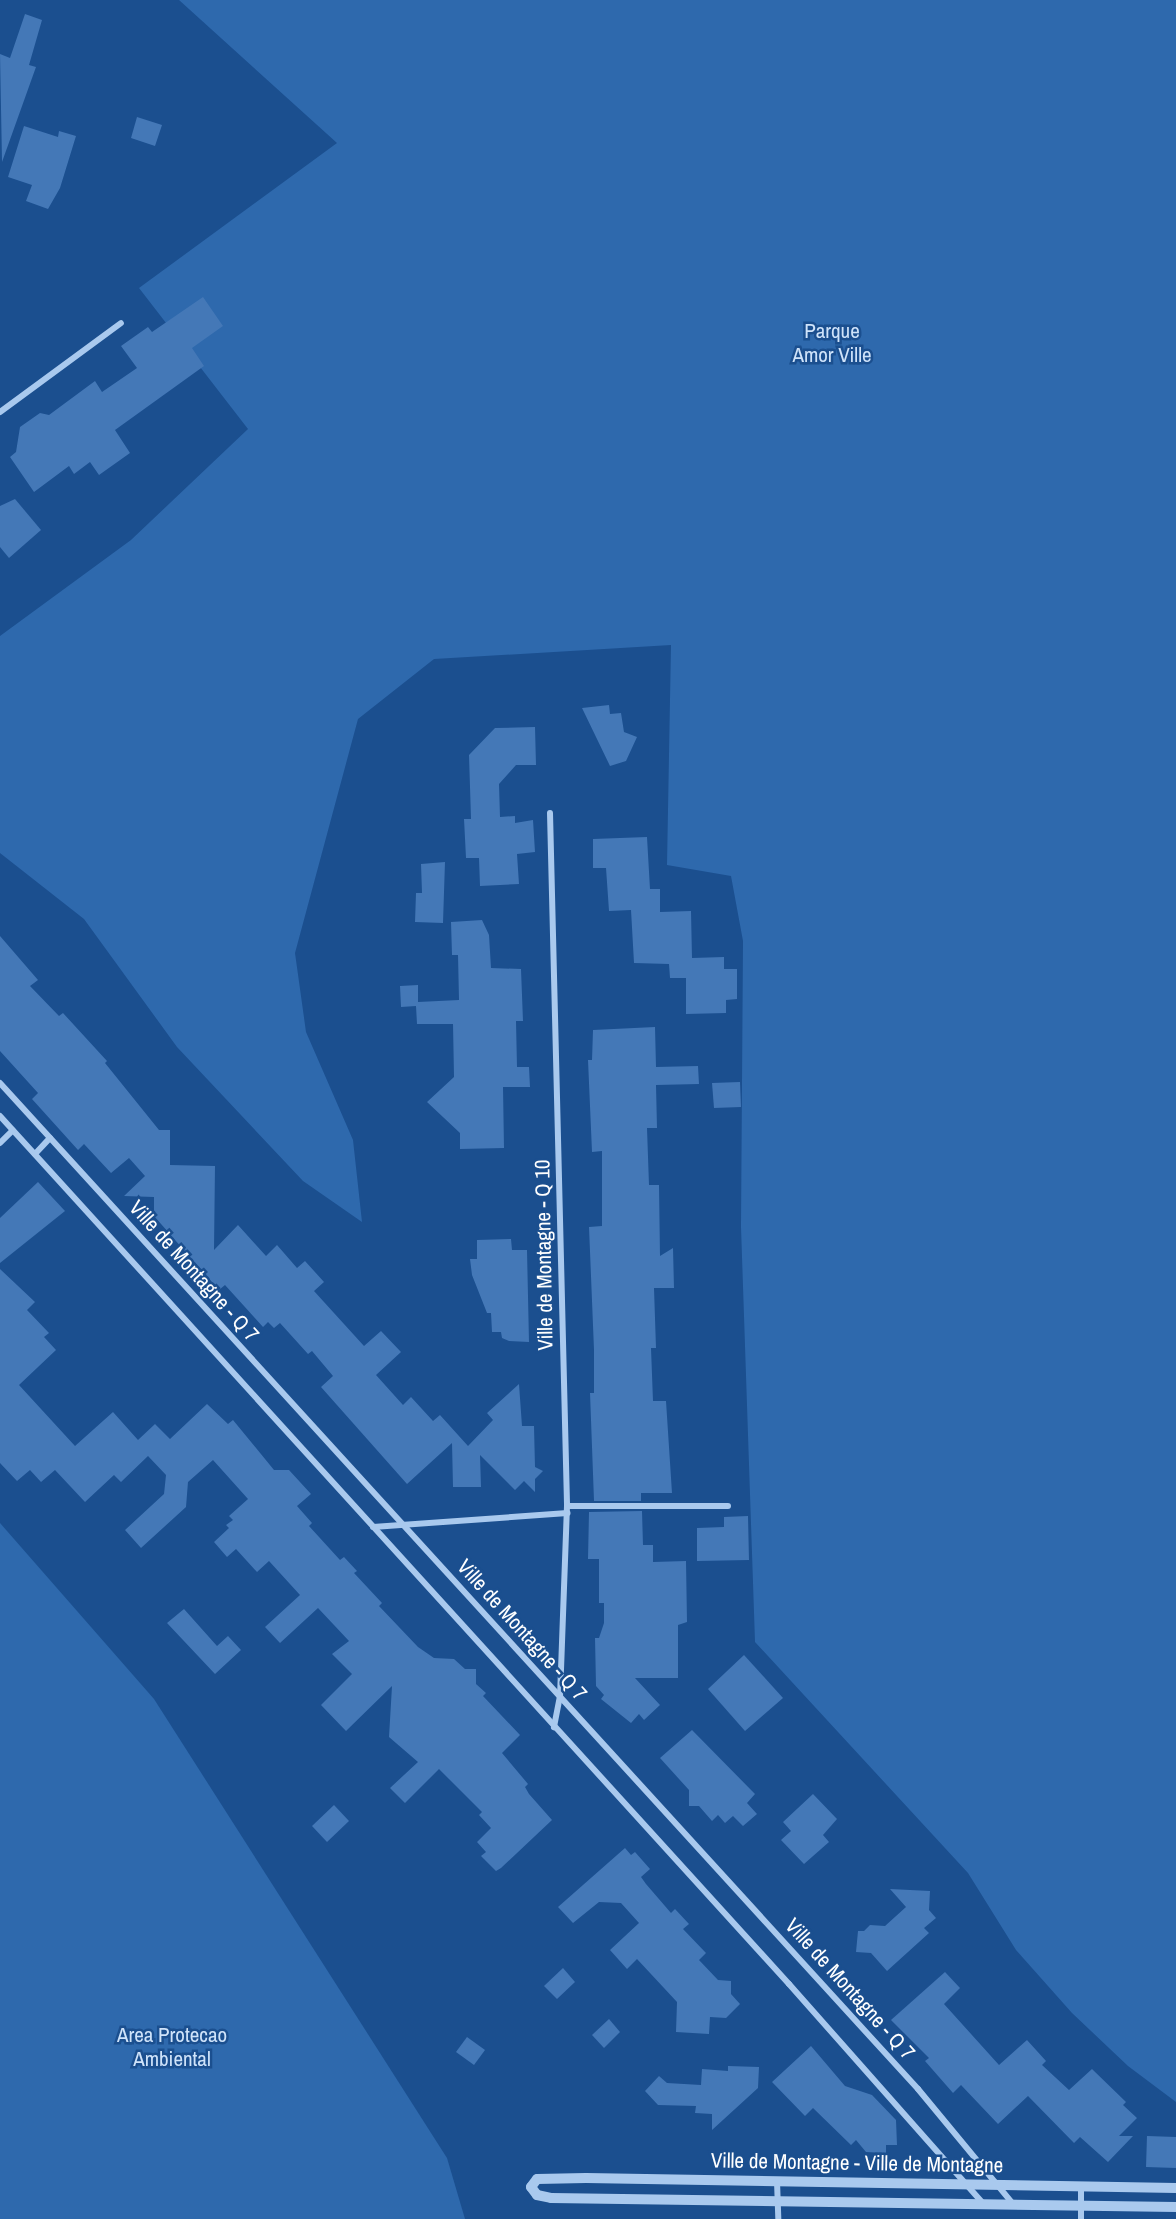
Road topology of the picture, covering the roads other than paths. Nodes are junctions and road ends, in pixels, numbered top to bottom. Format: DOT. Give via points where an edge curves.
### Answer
graph roads {
  1 [pos="121,323"];
  2 [pos="0,412"];
  3 [pos="550,813"];
  4 [pos="0,1083"];
  5 [pos="0,1116"];
  6 [pos="13,1130"];
  7 [pos="50,1138"];
  8 [pos="0,1143"];
  9 [pos="35,1154"];
  10 [pos="728,1506"];
  11 [pos="567,1510"];
  12 [pos="401,1523"];
  13 [pos="374,1527"];
  14 [pos="561,1696"];
  15 [pos="554,1727"];
  16 [pos="777,2181"];
  17 [pos="968,2184"];
  18 [pos="1000,2185"];
  19 [pos="1082,2187"];
  20 [pos="1176,2188"];
  21 [pos="778,2204"];
  22 [pos="984,2204"];
  23 [pos="1014,2205"];
  24 [pos="1081,2205"];
  25 [pos="1176,2207"];
  26 [pos="778,2219"];
  27 [pos="1081,2219"];
  1 -- 2 [label="street"];
  3 -- 11 [label="street, Ville de Montagne - Q 10"];
  4 -- 7 [label="street, Ville de Montagne - Q 7"];
  5 -- 6 [label="street, Ville de Montagne - Q 7"];
  6 -- 8 [label="street"];
  6 -- 9 [label="street, Ville de Montagne - Q 7"];
  7 -- 9 [label="street"];
  7 -- 12 [label="street, Ville de Montagne - Q 7"];
  9 -- 13 [label="street, Ville de Montagne - Q 7"];
  10 -- 11 [label="street"];
  11 -- 12 [label="street"];
  11 -- 14 [label="street, Ville de Montagne - Q 10"];
  12 -- 13 [label="street"];
  12 -- 14 [label="street, Ville de Montagne - Q 7"];
  13 -- 15 [label="street, Ville de Montagne - Q 7"];
  14 -- 15 [label="street, Ville de Montagne - Q 10"];
  14 -- 18 [label="street, Ville de Montagne - Q 7" via="918,2089"];
  15 -- 17 [label="street, Ville de Montagne - Q 7"];
  16 -- 17 [label="street, Ville de Montagne - Ville de Montagne"];
  16 -- 21 [label="street"];
  16 -- 21 [label="street, Ville de Montagne - Ville de Montagne" via="537,2179 531,2184 532,2191 551,2198"];
  17 -- 18 [label="street, Ville de Montagne - Ville de Montagne"];
  17 -- 22 [label="street, Ville de Montagne - Q 7"];
  18 -- 19 [label="street, Ville de Montagne - Ville de Montagne"];
  18 -- 23 [label="street, Ville de Montagne - Q 7"];
  19 -- 20 [label="street, Ville de Montagne - Ville de Montagne"];
  19 -- 24 [label="street"];
  21 -- 22 [label="street, Ville de Montagne - Ville de Montagne"];
  21 -- 26 [label="street"];
  22 -- 23 [label="street, Ville de Montagne - Ville de Montagne"];
  23 -- 24 [label="street, Ville de Montagne - Ville de Montagne"];
  24 -- 25 [label="street, Ville de Montagne - Ville de Montagne"];
  24 -- 27 [label="street"];
}
